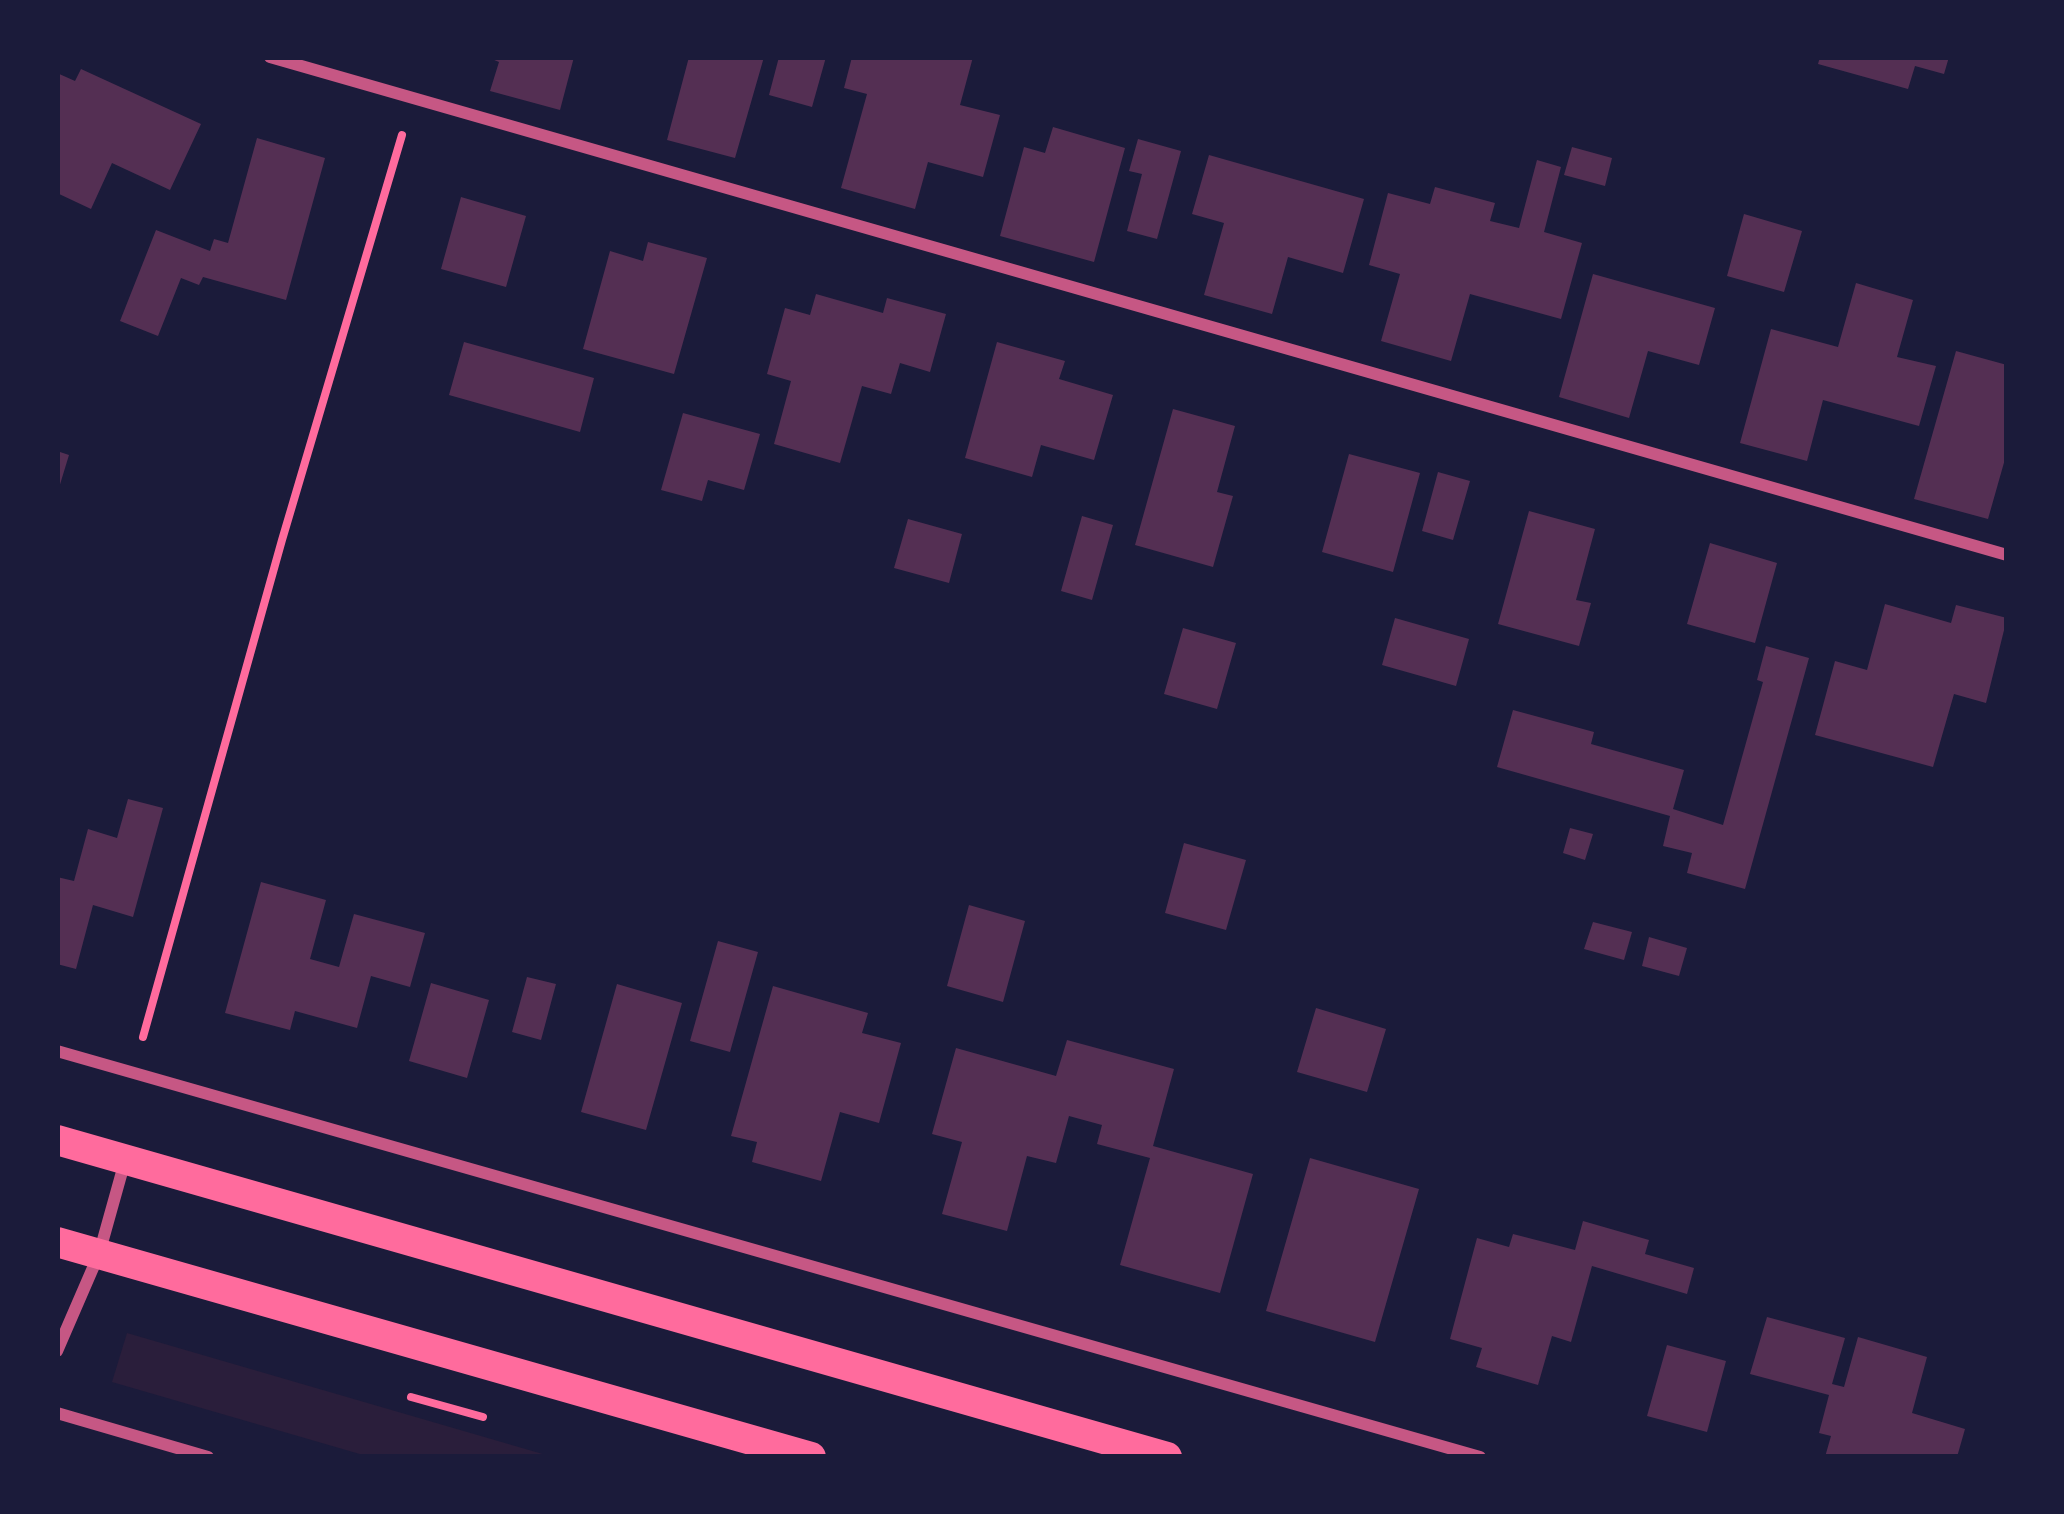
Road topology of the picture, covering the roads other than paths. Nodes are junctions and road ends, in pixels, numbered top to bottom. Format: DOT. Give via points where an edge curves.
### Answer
graph roads {
  1 [pos="271,57"];
  2 [pos="2007,555"];
  3 [pos="57,1051"];
  4 [pos="57,1140"];
  5 [pos="125,1160"];
  6 [pos="57,1242"];
  7 [pos="100,1254"];
  8 [pos="57,1351"];
  9 [pos="57,1413"];
  10 [pos="208,1457"];
  11 [pos="811,1457"];
  12 [pos="1167,1457"];
  13 [pos="1480,1457"];
  1 -- 2 [label="street"];
  3 -- 13 [label="street"];
  4 -- 5 [label="main road"];
  5 -- 7 [label="street"];
  5 -- 12 [label="main road"];
  6 -- 7 [label="main road"];
  7 -- 8 [label="street"];
  7 -- 11 [label="main road"];
  9 -- 10 [label="street"];
}
